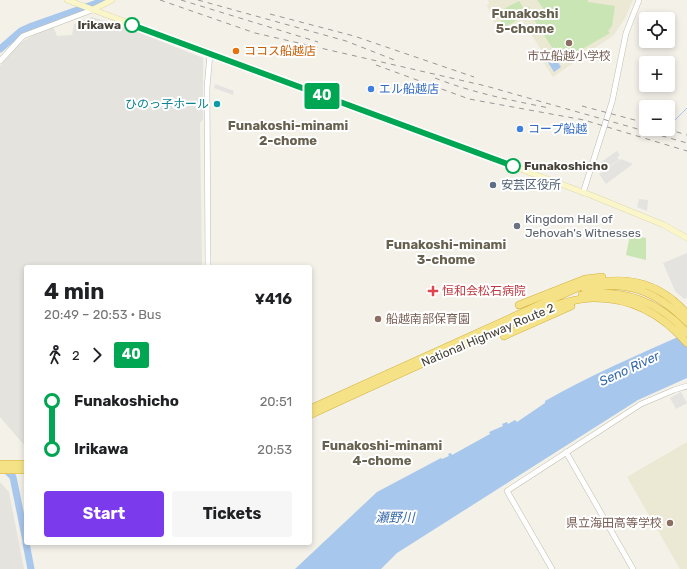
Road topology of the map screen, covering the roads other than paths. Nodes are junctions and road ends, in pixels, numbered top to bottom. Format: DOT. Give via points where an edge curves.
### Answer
graph roads {
  1 [pos="67,0"];
  2 [pos="112,0"];
  3 [pos="639,0"];
  4 [pos="90,9"];
  5 [pos="210,54"];
  6 [pos="0,61"];
  7 [pos="584,193"];
  8 [pos="687,238"];
  9 [pos="208,265"];
  10 [pos="610,281"];
  11 [pos="603,296"];
  12 [pos="519,305"];
  13 [pos="687,314"];
  14 [pos="684,329"];
  15 [pos="504,336"];
  16 [pos="687,342"];
  17 [pos="687,386"];
  18 [pos="312,408"];
  19 [pos="312,414"];
  20 [pos="566,452"];
  21 [pos="0,464"];
  22 [pos="24,464"];
  23 [pos="0,470"];
  24 [pos="24,470"];
  25 [pos="552,569"];
  26 [pos="633,569"];
  1 -- 4 [label="main road"];
  2 -- 4 [label="main road"];
  3 -- 7 [label="street" via="626,33 612,102"];
  4 -- 5 [label="main road"];
  4 -- 6 [label="street" via="23,36"];
  5 -- 7 [label="main road"];
  5 -- 9 [label="street" via="207,88"];
  7 -- 8 [label="main road" via="664,225"];
  10 -- 12 [label="highway" via="585,279"];
  10 -- 13 [label="highway" via="630,281 653,288 679,305"];
  10 -- 14 [label="highway" via="656,297 674,309"];
  10 -- 18 [label="highway, National Highway Route 2" via="561,295"];
  11 -- 14 [label="highway" via="611,296 644,308"];
  11 -- 15 [label="highway" via="560,310"];
  11 -- 19 [label="highway, National Highway Route 2" via="592,293 565,299"];
  14 -- 16 [label="highway"];
  17 -- 20 [label="street" via="641,404"];
  20 -- 25 [label="street" via="507,491"];
  20 -- 26 [label="street"];
  21 -- 22 [label="highway"];
  23 -- 24 [label="highway"];
}
